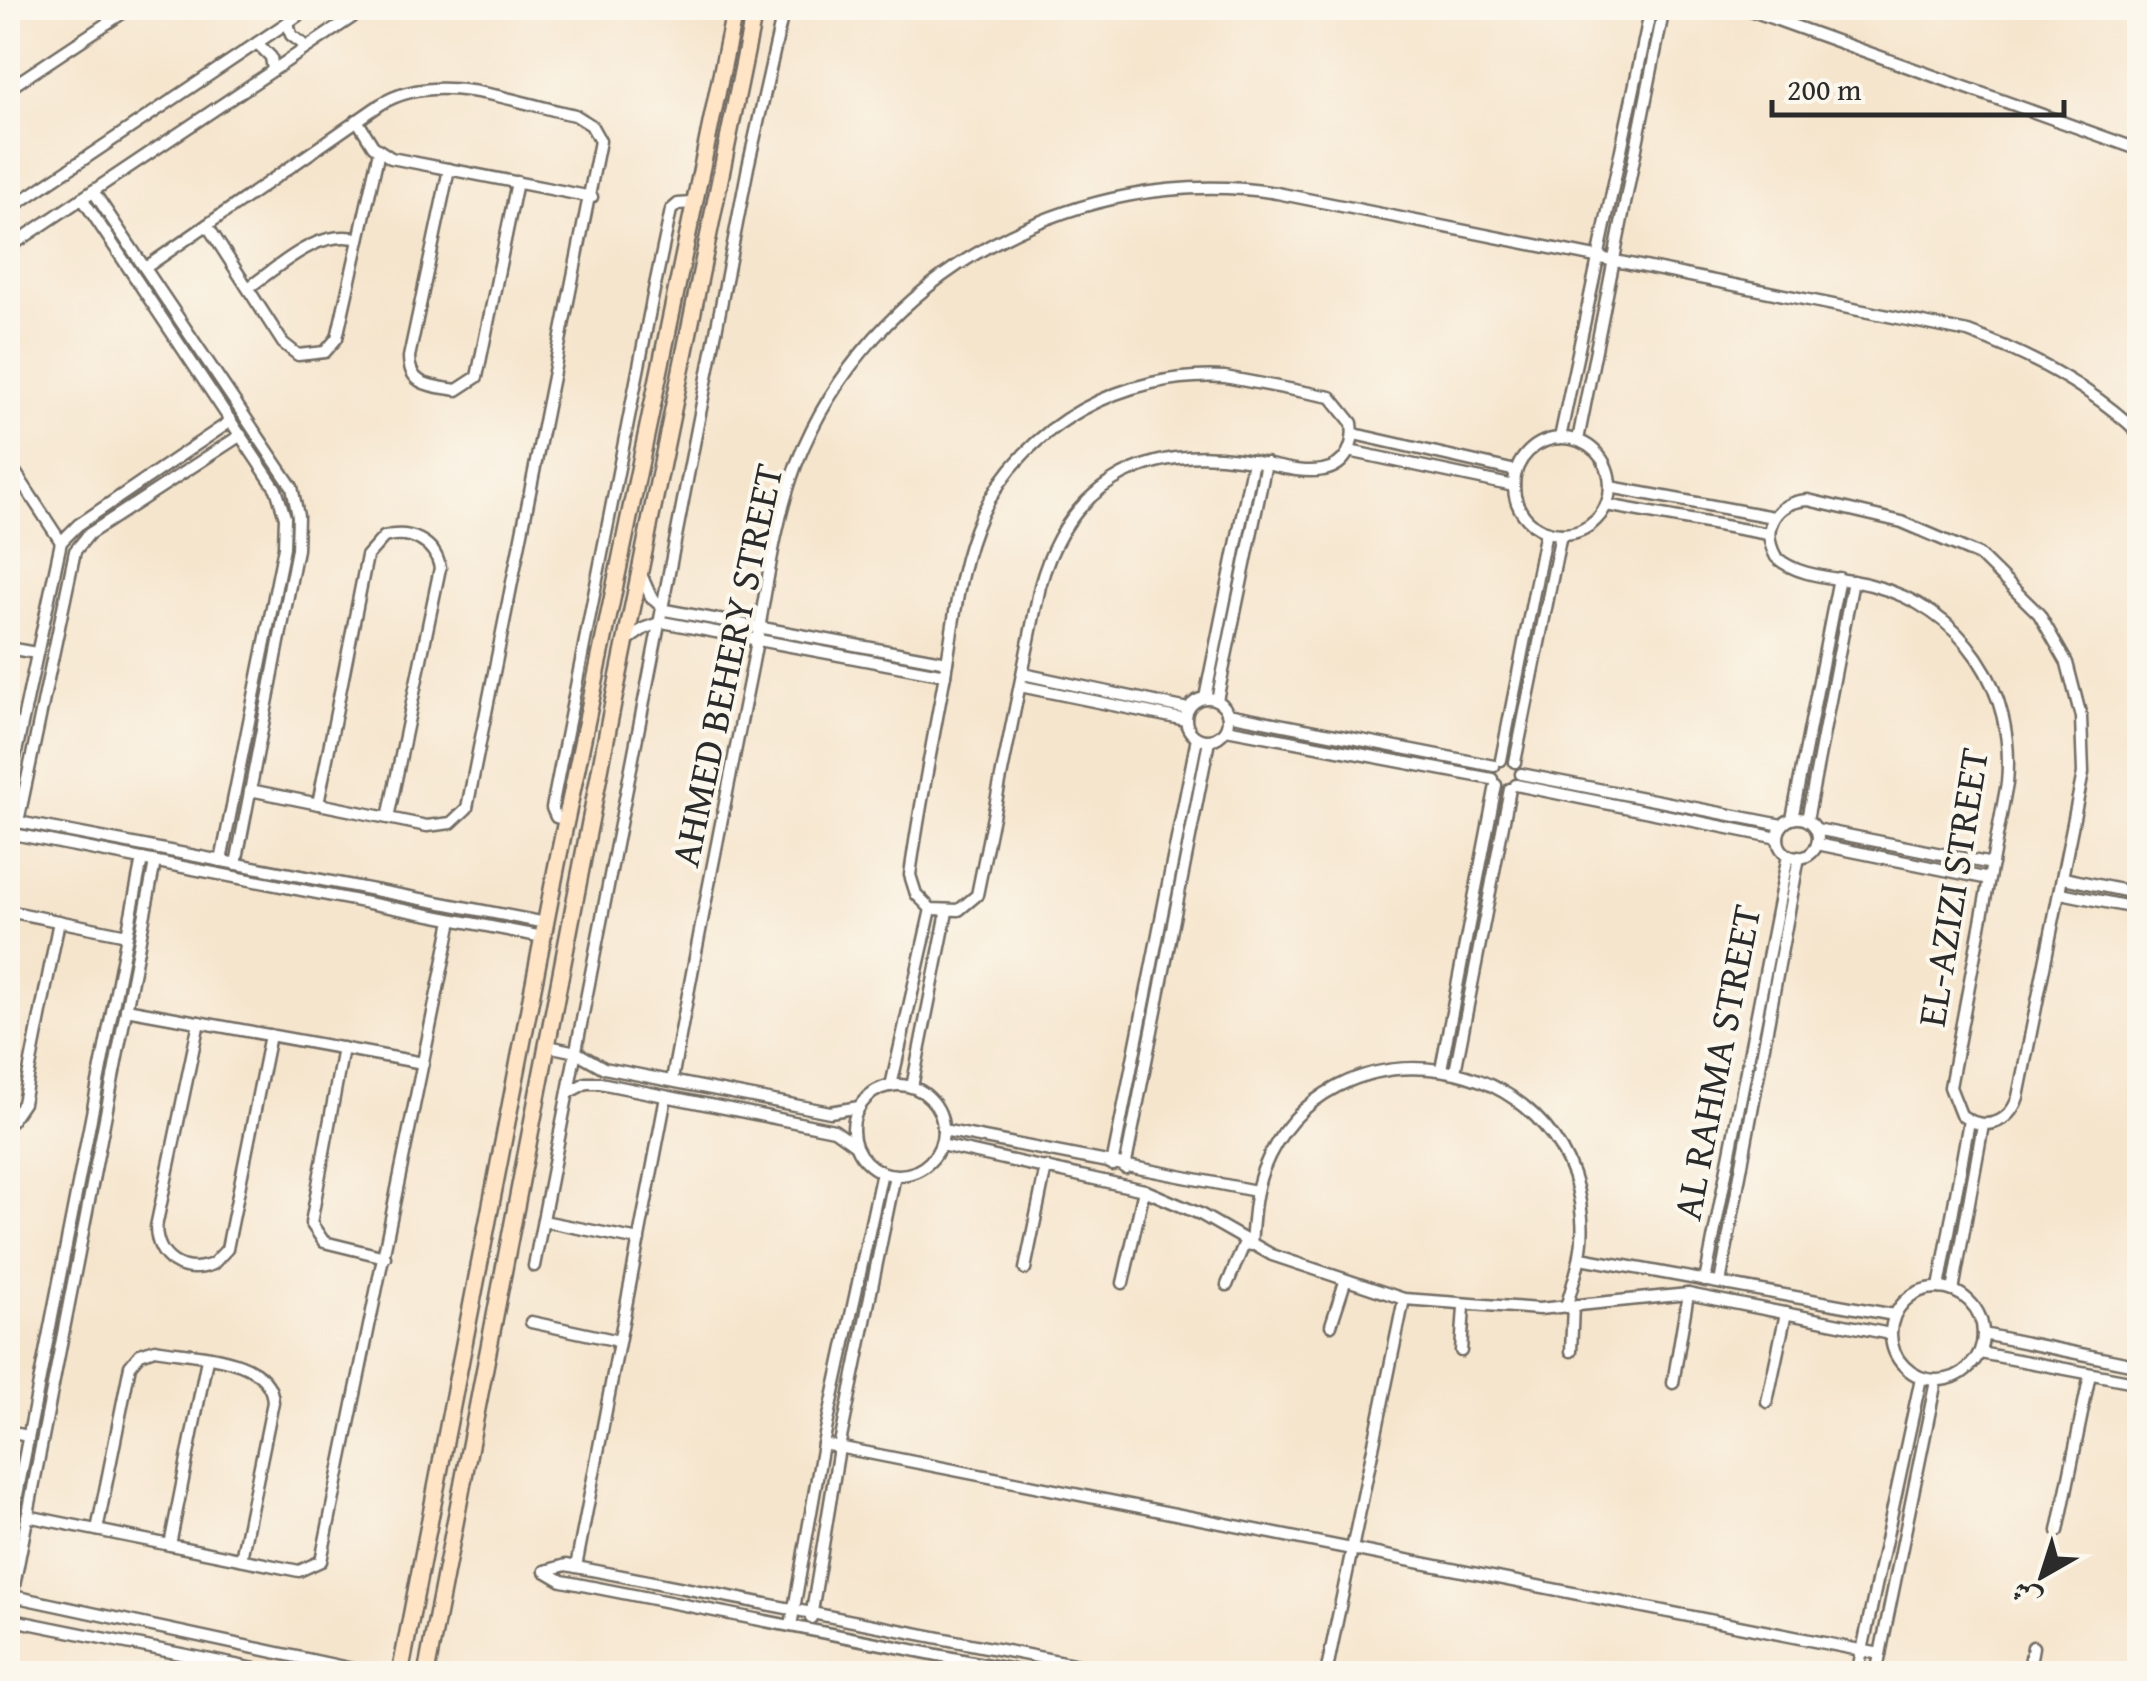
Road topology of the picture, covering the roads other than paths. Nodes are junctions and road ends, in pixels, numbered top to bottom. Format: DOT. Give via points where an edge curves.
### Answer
graph roads {
  1 [pos="130,8"];
  2 [pos="310,8"];
  3 [pos="366,8"];
  4 [pos="735,8"];
  5 [pos="756,8"];
  6 [pos="784,8"];
  7 [pos="1650,8"];
  8 [pos="1664,8"];
  9 [pos="1744,8"];
  10 [pos="288,22"];
  11 [pos="257,43"];
  12 [pos="307,48"];
  13 [pos="273,70"];
  14 [pos="719,84"];
  15 [pos="738,88"];
  16 [pos="8,89"];
  17 [pos="358,120"];
  18 [pos="2140,150"];
  19 [pos="379,151"];
  20 [pos="449,169"];
  21 [pos="517,182"];
  22 [pos="94,190"];
  23 [pos="592,196"];
  24 [pos="82,198"];
  25 [pos="692,203"];
  26 [pos="8,210"];
  27 [pos="207,225"];
  28 [pos="359,239"];
  29 [pos="8,248"];
  30 [pos="1600,258"];
  31 [pos="1615,262"];
  32 [pos="145,268"];
  33 [pos="248,288"];
  34 [pos="670,313"];
  35 [pos="692,317"];
  36 [pos="231,421"];
  37 [pos="1354,434"];
  38 [pos="2140,434"];
  39 [pos="241,436"];
  40 [pos="1560,438"];
  41 [pos="1578,440"];
  42 [pos="1349,452"];
  43 [pos="8,461"];
  44 [pos="1253,461"];
  45 [pos="1266,463"];
  46 [pos="1516,472"];
  47 [pos="1514,486"];
  48 [pos="1610,487"];
  49 [pos="1606,505"];
  50 [pos="1773,517"];
  51 [pos="1546,531"];
  52 [pos="1562,534"];
  53 [pos="1768,534"];
  54 [pos="61,542"];
  55 [pos="640,572"];
  56 [pos="1838,578"];
  57 [pos="1853,582"];
  58 [pos="664,610"];
  59 [pos="662,622"];
  60 [pos="760,627"];
  61 [pos="757,640"];
  62 [pos="626,642"];
  63 [pos="8,648"];
  64 [pos="36,653"];
  65 [pos="947,662"];
  66 [pos="1023,674"];
  67 [pos="945,676"];
  68 [pos="1020,686"];
  69 [pos="1211,699"];
  70 [pos="590,704"];
  71 [pos="612,708"];
  72 [pos="1187,714"];
  73 [pos="1228,714"];
  74 [pos="1226,729"];
  75 [pos="1203,740"];
  76 [pos="1497,763"];
  77 [pos="1516,778"];
  78 [pos="1494,782"];
  79 [pos="8,790"];
  80 [pos="250,790"];
  81 [pos="318,804"];
  82 [pos="388,818"];
  83 [pos="566,820"];
  84 [pos="13,821"];
  85 [pos="1787,822"];
  86 [pos="1811,824"];
  87 [pos="8,833"];
  88 [pos="1778,838"];
  89 [pos="1817,844"];
  90 [pos="1793,856"];
  91 [pos="142,859"];
  92 [pos="221,861"];
  93 [pos="155,862"];
  94 [pos="236,864"];
  95 [pos="1992,864"];
  96 [pos="1989,878"];
  97 [pos="2064,878"];
  98 [pos="2061,893"];
  99 [pos="2140,894"];
  100 [pos="931,909"];
  101 [pos="2140,909"];
  102 [pos="8,911"];
  103 [pos="947,912"];
  104 [pos="452,920"];
  105 [pos="59,921"];
  106 [pos="545,930"];
  107 [pos="127,935"];
  108 [pos="1457,992"];
  109 [pos="1472,995"];
  110 [pos="126,1009"];
  111 [pos="199,1022"];
  112 [pos="270,1035"];
  113 [pos="548,1046"];
  114 [pos="343,1048"];
  115 [pos="576,1052"];
  116 [pos="424,1063"];
  117 [pos="1441,1069"];
  118 [pos="1455,1072"];
  119 [pos="672,1080"];
  120 [pos="892,1086"];
  121 [pos="912,1088"];
  122 [pos="568,1093"];
  123 [pos="666,1097"];
  124 [pos="859,1107"];
  125 [pos="1969,1122"];
  126 [pos="8,1125"];
  127 [pos="1983,1125"];
  128 [pos="507,1128"];
  129 [pos="943,1130"];
  130 [pos="532,1133"];
  131 [pos="94,1136"];
  132 [pos="940,1144"];
  133 [pos="855,1145"];
  134 [pos="1112,1165"];
  135 [pos="1046,1167"];
  136 [pos="1125,1168"];
  137 [pos="882,1172"];
  138 [pos="894,1175"];
  139 [pos="1144,1190"];
  140 [pos="1256,1192"];
  141 [pos="543,1221"];
  142 [pos="639,1240"];
  143 [pos="1248,1244"];
  144 [pos="385,1257"];
  145 [pos="1580,1258"];
  146 [pos="534,1266"];
  147 [pos="1026,1269"];
  148 [pos="1705,1280"];
  149 [pos="1344,1282"];
  150 [pos="1124,1283"];
  151 [pos="1720,1283"];
  152 [pos="1227,1286"];
  153 [pos="1939,1288"];
  154 [pos="1953,1291"];
  155 [pos="1688,1294"];
  156 [pos="1404,1299"];
  157 [pos="1464,1306"];
  158 [pos="1569,1307"];
  159 [pos="1786,1313"];
  160 [pos="1894,1315"];
  161 [pos="57,1320"];
  162 [pos="531,1322"];
  163 [pos="1331,1324"];
  164 [pos="1890,1334"];
  165 [pos="1983,1334"];
  166 [pos="620,1342"];
  167 [pos="1460,1351"];
  168 [pos="1571,1351"];
  169 [pos="1980,1352"];
  170 [pos="207,1360"];
  171 [pos="2140,1366"];
  172 [pos="2090,1374"];
  173 [pos="1921,1378"];
  174 [pos="1936,1381"];
  175 [pos="2140,1383"];
  176 [pos="1673,1384"];
  177 [pos="1767,1402"];
  178 [pos="8,1432"];
  179 [pos="28,1436"];
  180 [pos="823,1444"];
  181 [pos="839,1448"];
  182 [pos="440,1481"];
  183 [pos="464,1485"];
  184 [pos="27,1516"];
  185 [pos="96,1530"];
  186 [pos="2058,1531"];
  187 [pos="8,1541"];
  188 [pos="170,1545"];
  189 [pos="1351,1549"];
  190 [pos="241,1560"];
  191 [pos="576,1567"];
  192 [pos="10,1595"];
  193 [pos="794,1610"];
  194 [pos="812,1613"];
  195 [pos="8,1619"];
  196 [pos="791,1626"];
  197 [pos="809,1629"];
  198 [pos="2032,1646"];
  199 [pos="1862,1651"];
  200 [pos="1880,1654"];
  201 [pos="280,1674"];
  202 [pos="376,1674"];
  203 [pos="400,1674"];
  204 [pos="426,1674"];
  205 [pos="1034,1674"];
  206 [pos="1125,1674"];
  207 [pos="1326,1674"];
  208 [pos="1857,1674"];
  209 [pos="1876,1674"];
  210 [pos="2028,1674"];
  1 -- 16 [label="street"];
  2 -- 10 [label="street"];
  3 -- 12 [label="street"];
  4 -- 14 [label="street"];
  5 -- 15 [label="street"];
  6 -- 58 [label="street"];
  7 -- 30 [label="street"];
  8 -- 31 [label="street"];
  9 -- 18 [label="street"];
  10 -- 11 [label="street"];
  10 -- 12 [label="street" via="295,41"];
  11 -- 13 [label="street"];
  11 -- 26 [label="street"];
  12 -- 13 [label="street"];
  13 -- 22 [label="street"];
  14 -- 15 [label="street"];
  14 -- 25 [label="street"];
  15 -- 35 [label="street"];
  17 -- 19 [label="street"];
  17 -- 23 [label="street" via="391,97 425,88 576,115 600,141"];
  17 -- 27 [label="street"];
  19 -- 20 [label="street"];
  19 -- 28 [label="street"];
  20 -- 21 [label="street"];
  20 -- 21 [label="street" via="409,357 412,374 424,385 457,390 477,377"];
  21 -- 23 [label="street"];
  22 -- 24 [label="street"];
  22 -- 32 [label="street"];
  23 -- 82 [label="street" via="466,808 440,826"];
  24 -- 29 [label="street"];
  24 -- 36 [label="street"];
  25 -- 34 [label="street"];
  25 -- 83 [label="street" via="671,210 654,290 552,808"];
  27 -- 32 [label="street"];
  27 -- 33 [label="street"];
  28 -- 33 [label="street" via="318,242"];
  28 -- 33 [label="street" via="337,338 325,352 307,356 290,350"];
  30 -- 31 [label="street, AHMED BEHERY STREET"];
  30 -- 40 [label="street"];
  30 -- 60 [label="street, AHMED BEHERY STREET" via="1230,186 1119,194 1043,220 952,268 907,303 844,378 791,481"];
  31 -- 38 [label="street, AHMED BEHERY STREET" via="1968,332 2076,384"];
  31 -- 41 [label="street"];
  32 -- 80 [label="street" via="292,487 297,506 297,549"];
  34 -- 35 [label="street"];
  34 -- 70 [label="street"];
  35 -- 55 [label="street"];
  36 -- 39 [label="street"];
  36 -- 54 [label="street"];
  37 -- 42 [label="street"];
  37 -- 46 [label="street"];
  37 -- 65 [label="street" via="1348,413 1331,397 1225,377 1143,383 1095,402 1038,441 989,502 971,544"];
  39 -- 84 [label="street" via="90,534 75,551"];
  39 -- 92 [label="street" via="280,498 286,537"];
  40 -- 41 [label="street"];
  40 -- 46 [label="street" via="1533,448"];
  41 -- 48 [label="street" via="1604,464"];
  42 -- 45 [label="street" via="1321,471"];
  42 -- 47 [label="street"];
  43 -- 54 [label="street"];
  44 -- 45 [label="street"];
  44 -- 66 [label="street" via="1186,454 1136,467 1096,492 1055,542"];
  44 -- 69 [label="street"];
  45 -- 69 [label="street"];
  46 -- 47 [label="street"];
  47 -- 51 [label="street" via="1523,513"];
  48 -- 49 [label="street"];
  48 -- 50 [label="street"];
  49 -- 52 [label="street" via="1588,526"];
  49 -- 53 [label="street"];
  50 -- 53 [label="street"];
  50 -- 97 [label="street" via="1788,504 1808,500 1928,531 1979,555 2040,614 2066,663 2081,717 2082,773"];
  51 -- 52 [label="street"];
  51 -- 76 [label="street"];
  52 -- 77 [label="street"];
  53 -- 56 [label="street, EL-AZIZI STREET" via="1785,565"];
  54 -- 64 [label="street"];
  55 -- 58 [label="street"];
  55 -- 62 [label="street"];
  56 -- 57 [label="street, EL-AZIZI STREET"];
  56 -- 85 [label="street"];
  57 -- 86 [label="street"];
  57 -- 95 [label="street, EL-AZIZI STREET" via="1898,594 1939,616 1970,646 1992,681 2006,720 2009,762"];
  58 -- 59 [label="street"];
  58 -- 60 [label="street"];
  59 -- 61 [label="street"];
  59 -- 62 [label="street"];
  59 -- 115 [label="street"];
  60 -- 61 [label="street, AHMED BEHERY STREET"];
  60 -- 65 [label="street"];
  61 -- 67 [label="street"];
  61 -- 119 [label="street, AHMED BEHERY STREET"];
  62 -- 71 [label="street"];
  63 -- 64 [label="street"];
  64 -- 79 [label="street"];
  65 -- 67 [label="street"];
  66 -- 68 [label="street"];
  66 -- 72 [label="street"];
  67 -- 100 [label="street" via="910,875"];
  68 -- 72 [label="street"];
  68 -- 103 [label="street" via="981,883 970,904"];
  69 -- 72 [label="street"];
  69 -- 73 [label="street"];
  70 -- 71 [label="street"];
  70 -- 83 [label="street"];
  71 -- 113 [label="street"];
  72 -- 75 [label="street"];
  73 -- 74 [label="street"];
  73 -- 76 [label="street"];
  74 -- 75 [label="street"];
  74 -- 78 [label="street"];
  75 -- 134 [label="street"];
  75 -- 136 [label="street"];
  76 -- 77 [label="street"];
  76 -- 78 [label="street"];
  77 -- 78 [label="street"];
  77 -- 85 [label="street"];
  77 -- 88 [label="street"];
  77 -- 109 [label="street"];
  78 -- 108 [label="street"];
  80 -- 81 [label="street"];
  80 -- 94 [label="street"];
  81 -- 82 [label="street"];
  81 -- 82 [label="street" via="367,556 384,537 419,538 434,550 438,577"];
  83 -- 106 [label="street"];
  84 -- 92 [label="street"];
  85 -- 86 [label="street"];
  85 -- 88 [label="street"];
  86 -- 89 [label="street"];
  86 -- 95 [label="street"];
  87 -- 91 [label="street"];
  88 -- 90 [label="street"];
  89 -- 90 [label="street"];
  89 -- 96 [label="street"];
  90 -- 148 [label="street, AL RAHMA STREET"];
  90 -- 151 [label="street, AL RAHMA STREET"];
  91 -- 93 [label="street"];
  91 -- 107 [label="street"];
  92 -- 94 [label="street"];
  93 -- 104 [label="street"];
  93 -- 110 [label="street"];
  94 -- 106 [label="street"];
  95 -- 96 [label="street, EL-AZIZI STREET"];
  96 -- 125 [label="street, EL-AZIZI STREET" via="1950,1087 1954,1107"];
  97 -- 98 [label="street"];
  97 -- 99 [label="street"];
  98 -- 101 [label="street"];
  98 -- 127 [label="street" via="2018,1098 2002,1120"];
  100 -- 103 [label="street"];
  100 -- 120 [label="street"];
  102 -- 105 [label="street"];
  103 -- 121 [label="street"];
  104 -- 106 [label="street"];
  104 -- 116 [label="street"];
  105 -- 107 [label="street"];
  105 -- 126 [label="street" via="23,1103"];
  106 -- 128 [label="street"];
  107 -- 131 [label="street"];
  108 -- 109 [label="street"];
  108 -- 117 [label="street"];
  109 -- 118 [label="street"];
  110 -- 111 [label="street"];
  110 -- 131 [label="street"];
  111 -- 112 [label="street"];
  111 -- 112 [label="street" via="156,1227 165,1256 182,1268 213,1264 227,1249"];
  112 -- 114 [label="street"];
  113 -- 115 [label="street"];
  113 -- 130 [label="street"];
  114 -- 116 [label="street"];
  114 -- 144 [label="street" via="311,1224 324,1242"];
  115 -- 119 [label="street" via="604,1068"];
  115 -- 122 [label="street"];
  116 -- 144 [label="street"];
  117 -- 118 [label="street"];
  117 -- 140 [label="street" via="1375,1072 1334,1088 1284,1132"];
  118 -- 145 [label="street" via="1508,1093 1550,1132 1580,1202"];
  119 -- 124 [label="street" via="830,1112"];
  120 -- 121 [label="street"];
  120 -- 124 [label="street" via="873,1092"];
  121 -- 129 [label="street" via="934,1104"];
  122 -- 123 [label="street" via="593,1083"];
  122 -- 141 [label="street"];
  123 -- 133 [label="street" via="834,1130"];
  123 -- 142 [label="street"];
  124 -- 133 [label="street"];
  125 -- 127 [label="street"];
  125 -- 153 [label="street"];
  127 -- 154 [label="street"];
  128 -- 130 [label="street"];
  128 -- 182 [label="street"];
  129 -- 132 [label="street"];
  129 -- 134 [label="street"];
  130 -- 183 [label="street"];
  131 -- 161 [label="street"];
  132 -- 135 [label="street"];
  132 -- 138 [label="street" via="918,1171"];
  133 -- 137 [label="street"];
  134 -- 136 [label="street"];
  135 -- 139 [label="street"];
  135 -- 147 [label="street"];
  136 -- 140 [label="street"];
  137 -- 138 [label="street"];
  137 -- 180 [label="street"];
  138 -- 181 [label="street"];
  139 -- 143 [label="street"];
  139 -- 150 [label="street"];
  140 -- 143 [label="street"];
  141 -- 142 [label="street"];
  141 -- 146 [label="street"];
  142 -- 166 [label="street"];
  143 -- 149 [label="street"];
  143 -- 152 [label="street"];
  144 -- 190 [label="street" via="324,1555 299,1572"];
  145 -- 148 [label="street"];
  145 -- 158 [label="street"];
  148 -- 151 [label="street"];
  149 -- 156 [label="street"];
  149 -- 163 [label="street"];
  151 -- 160 [label="street"];
  153 -- 154 [label="street"];
  153 -- 160 [label="street" via="1907,1298"];
  154 -- 165 [label="street" via="1975,1308"];
  155 -- 158 [label="street"];
  155 -- 159 [label="street"];
  155 -- 176 [label="street"];
  156 -- 157 [label="street"];
  156 -- 189 [label="street"];
  157 -- 158 [label="street"];
  157 -- 167 [label="street"];
  158 -- 168 [label="street"];
  159 -- 164 [label="street"];
  159 -- 177 [label="street"];
  160 -- 164 [label="street"];
  161 -- 179 [label="street"];
  161 -- 184 [label="street"];
  162 -- 166 [label="street"];
  164 -- 173 [label="street" via="1902,1366"];
  165 -- 169 [label="street"];
  165 -- 171 [label="street"];
  166 -- 191 [label="street"];
  169 -- 172 [label="street"];
  169 -- 174 [label="street" via="1967,1370"];
  170 -- 185 [label="street" via="155,1349 134,1359"];
  170 -- 188 [label="street"];
  170 -- 190 [label="street" via="252,1368 272,1394"];
  172 -- 175 [label="street"];
  172 -- 186 [label="street"];
  173 -- 174 [label="street"];
  173 -- 199 [label="street"];
  174 -- 200 [label="street"];
  178 -- 179 [label="street"];
  179 -- 187 [label="street"];
  180 -- 181 [label="street"];
  180 -- 193 [label="street"];
  181 -- 189 [label="street"];
  181 -- 194 [label="street"];
  182 -- 183 [label="street"];
  182 -- 203 [label="street"];
  183 -- 204 [label="street"];
  184 -- 185 [label="street"];
  184 -- 192 [label="street"];
  185 -- 188 [label="street"];
  188 -- 190 [label="street"];
  189 -- 199 [label="street"];
  189 -- 207 [label="street"];
  191 -- 193 [label="street"];
  191 -- 196 [label="street" via="545,1571 562,1581"];
  192 -- 202 [label="street"];
  193 -- 194 [label="street"];
  193 -- 196 [label="street"];
  194 -- 197 [label="street"];
  194 -- 206 [label="street"];
  195 -- 201 [label="street"];
  196 -- 197 [label="street"];
  197 -- 205 [label="street"];
  198 -- 210 [label="street"];
  199 -- 200 [label="street"];
  199 -- 208 [label="street"];
  200 -- 209 [label="street"];
}
